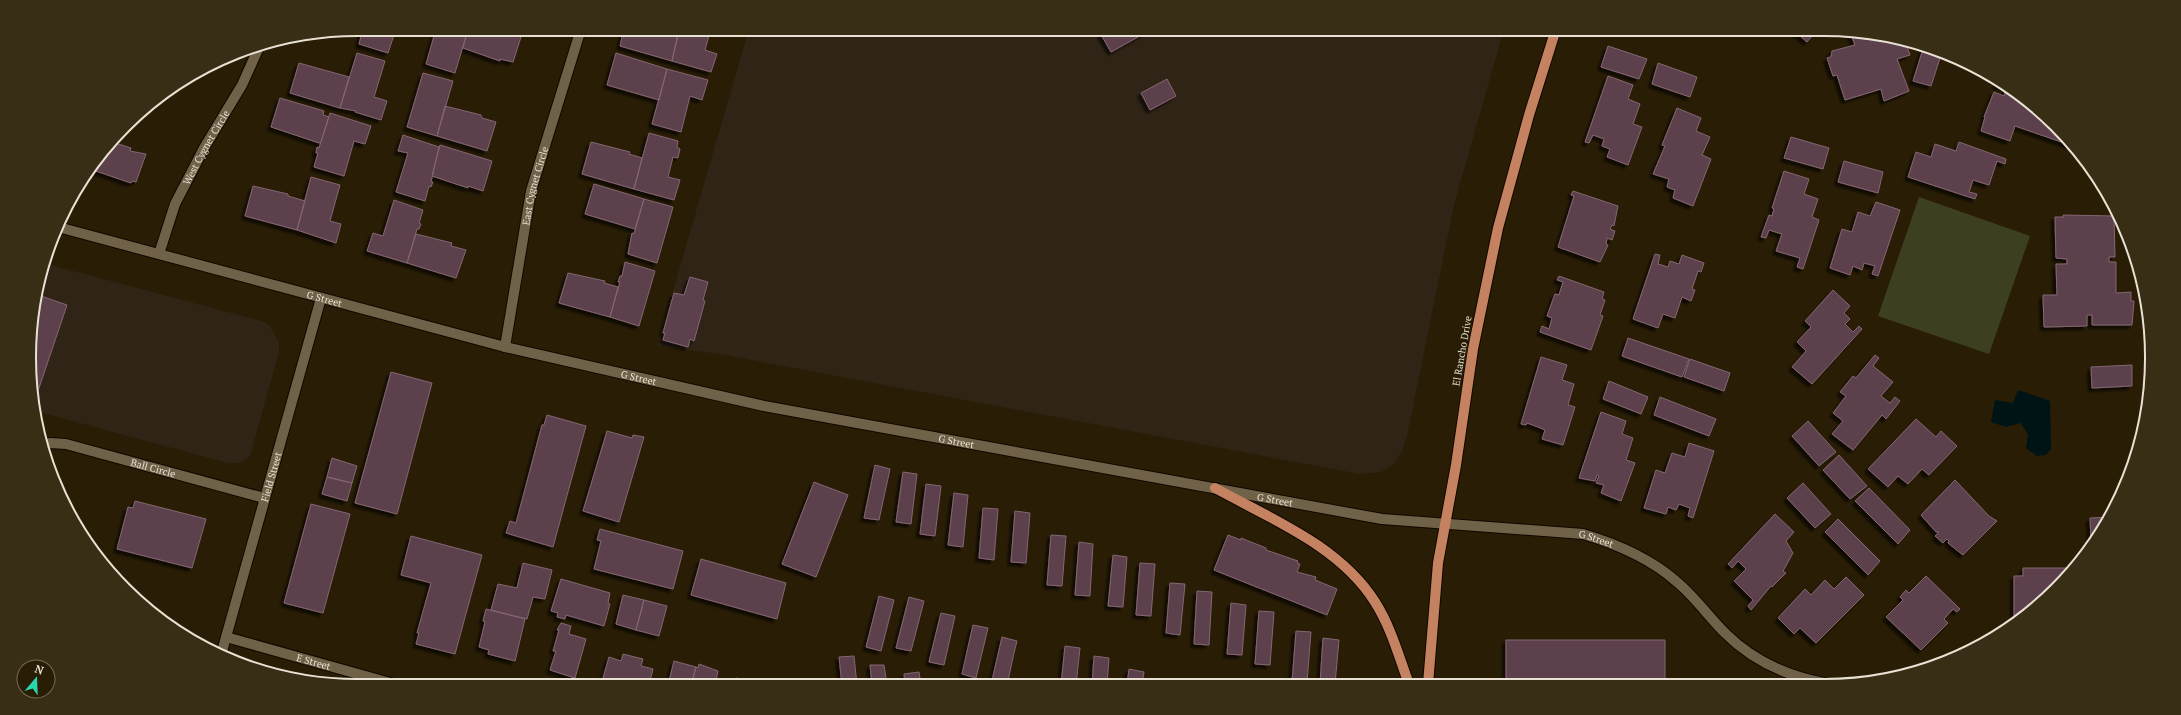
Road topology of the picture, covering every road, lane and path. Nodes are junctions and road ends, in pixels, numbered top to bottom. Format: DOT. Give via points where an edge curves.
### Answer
graph roads {
  1 [pos="579,36"];
  2 [pos="1554,36"];
  3 [pos="257,52"];
  4 [pos="63,228"];
  5 [pos="159,254"];
  6 [pos="321,298"];
  7 [pos="505,347"];
  8 [pos="48,444"];
  9 [pos="1215,488"];
  10 [pos="264,498"];
  11 [pos="1444,524"];
  12 [pos="226,637"];
  13 [pos="223,650"];
  14 [pos="376,679"];
  15 [pos="1407,679"];
  16 [pos="1428,679"];
  17 [pos="1803,679"];
  1 -- 7 [label="street, East Cygnet Circle" via="531,191"];
  2 -- 11 [label="main road, El Rancho Drive" via="1528,115 1498,228 1473,349 1456,465"];
  3 -- 5 [label="street, West Cygnet Circle" via="242,85 204,148 175,204"];
  4 -- 5 [label="street, G Street"];
  5 -- 6 [label="street, G Street"];
  6 -- 7 [label="street, G Street"];
  6 -- 10 [label="street, Field Street"];
  7 -- 9 [label="street, G Street" via="764,406"];
  8 -- 10 [label="street, Ball Circle" via="66,444"];
  9 -- 11 [label="street, G Street" via="1382,519"];
  9 -- 15 [label="main road" via="1308,540 1349,569 1362,584 1382,616"];
  10 -- 12 [label="street, Field Street"];
  11 -- 16 [label="main road, El Rancho Drive" via="1438,563"];
  11 -- 17 [label="street, G Street" via="1583,534 1614,543 1647,560 1678,582 1726,634 1752,655 1777,669"];
  12 -- 13 [label="street, Field Street"];
  12 -- 14 [label="street, E Street"];
}
